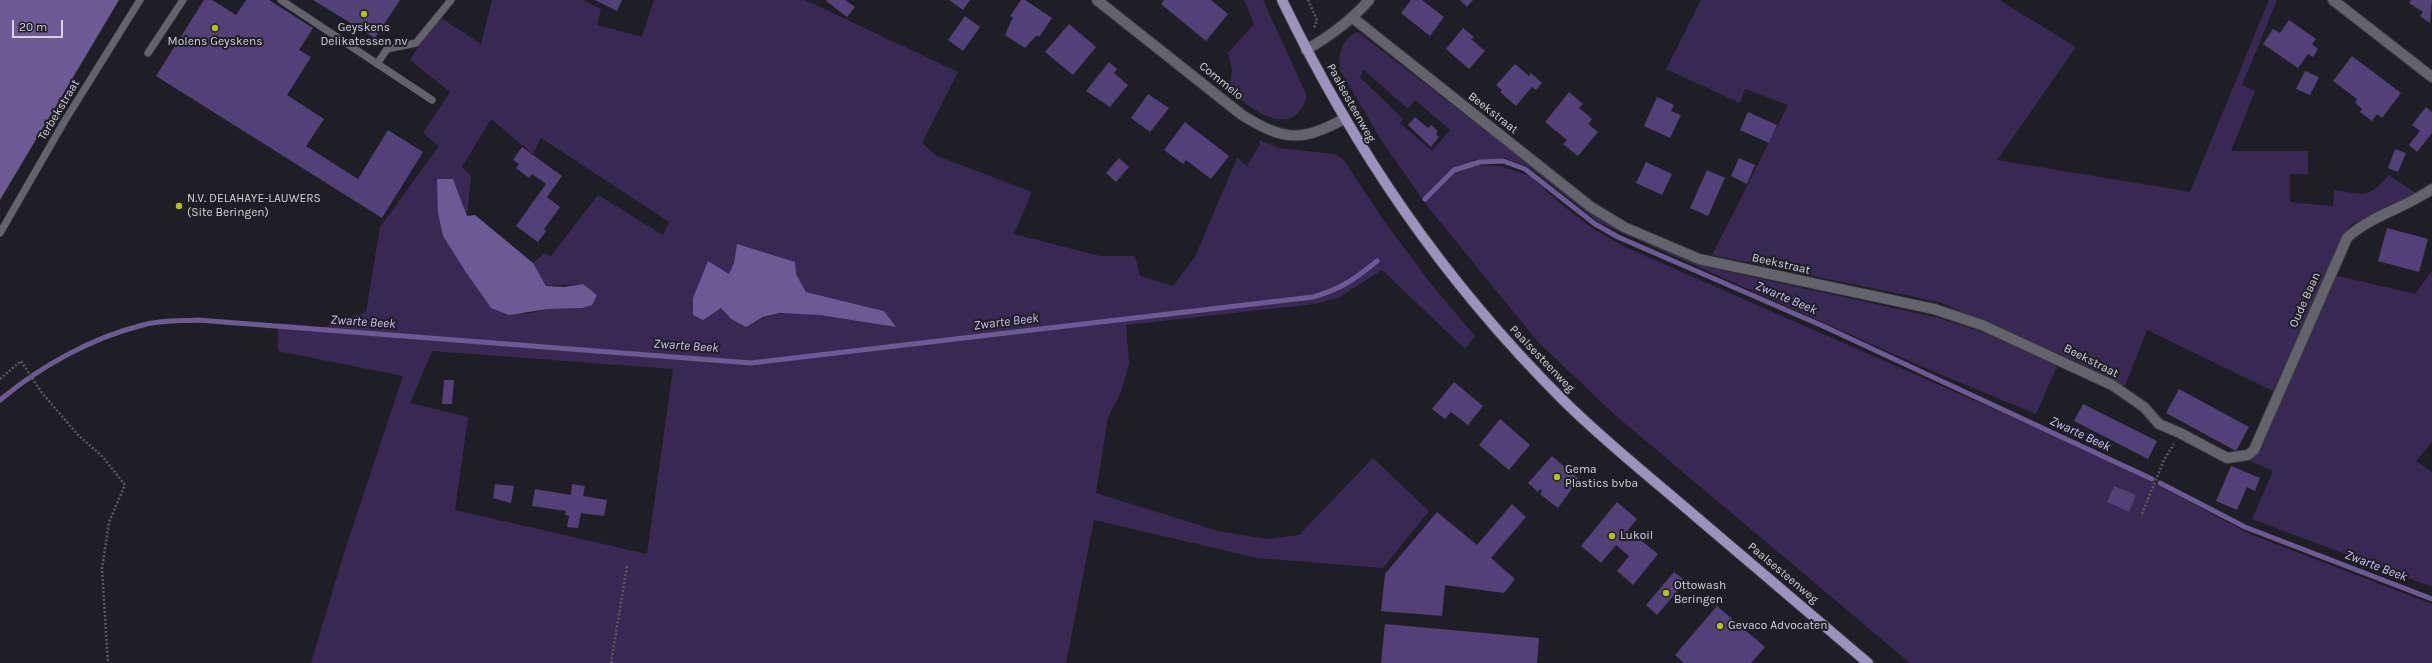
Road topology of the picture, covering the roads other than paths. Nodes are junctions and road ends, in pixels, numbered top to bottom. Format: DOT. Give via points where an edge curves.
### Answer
graph roads {
  1 [pos="140,0"];
  2 [pos="183,0"];
  3 [pos="281,0"];
  4 [pos="451,0"];
  5 [pos="1097,0"];
  6 [pos="1282,0"];
  7 [pos="1369,0"];
  8 [pos="2333,0"];
  9 [pos="1353,18"];
  10 [pos="1306,50"];
  11 [pos="148,53"];
  12 [pos="376,64"];
  13 [pos="2432,77"];
  14 [pos="432,100"];
  15 [pos="1344,119"];
  16 [pos="2432,189"];
  17 [pos="0,233"];
  18 [pos="2241,457"];
  19 [pos="1868,663"];
  1 -- 17 [label="lane, Terbekstraat" via="64,122"];
  2 -- 11 [label="lane"];
  3 -- 12 [label="lane"];
  4 -- 12 [label="lane" via="416,43 387,49"];
  5 -- 15 [label="street, Commelo" via="1242,115 1268,132 1306,136"];
  6 -- 10 [label="main road, Paalsesteenweg"];
  7 -- 9 [label="street"];
  8 -- 13 [label="street"];
  9 -- 10 [label="street"];
  9 -- 18 [label="street, Beekstraat" via="1591,207 1624,227 1699,259 1934,309 1982,325 2112,385 2144,407 2159,424 2228,458"];
  10 -- 15 [label="main road, Paalsesteenweg"];
  12 -- 14 [label="lane"];
  15 -- 19 [label="main road, Paalsesteenweg" via="1389,191 1449,273 1533,369 1626,457"];
  16 -- 18 [label="street, Oude Baan" via="2356,229 2347,238 2254,450"];
}
